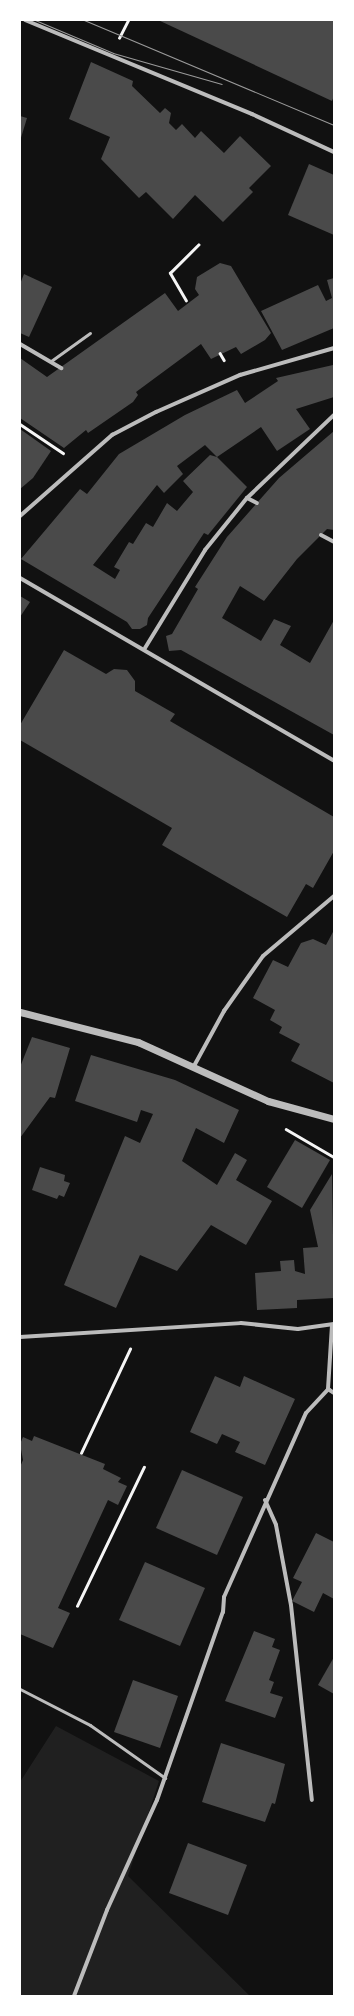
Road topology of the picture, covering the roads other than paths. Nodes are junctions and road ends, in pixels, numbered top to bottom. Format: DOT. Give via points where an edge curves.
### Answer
graph roads {
  1 [pos="24,20"];
  2 [pos="334,152"];
  3 [pos="90,333"];
  4 [pos="20,344"];
  5 [pos="334,348"];
  6 [pos="51,361"];
  7 [pos="61,368"];
  8 [pos="334,415"];
  9 [pos="247,498"];
  10 [pos="257,503"];
  11 [pos="20,516"];
  12 [pos="321,536"];
  13 [pos="334,542"];
  14 [pos="20,578"];
  15 [pos="145,648"];
  16 [pos="334,761"];
  17 [pos="334,896"];
  18 [pos="20,1012"];
  19 [pos="194,1066"];
  20 [pos="334,1119"];
  21 [pos="333,1324"];
  22 [pos="20,1337"];
  23 [pos="328,1389"];
  24 [pos="334,1393"];
  25 [pos="265,1500"];
  26 [pos="20,1689"];
  27 [pos="165,1778"];
  28 [pos="312,1800"];
  29 [pos="74,1996"];
  1 -- 2 [label="street" via="252,114"];
  3 -- 6 [label="lane"];
  4 -- 6 [label="street"];
  5 -- 11 [label="street" via="240,375 190,396 112,435"];
  6 -- 7 [label="street"];
  8 -- 9 [label="street"];
  9 -- 10 [label="street"];
  9 -- 15 [label="street" via="205,550"];
  12 -- 13 [label="street"];
  14 -- 15 [label="street"];
  15 -- 16 [label="street"];
  17 -- 19 [label="street" via="262,956 224,1011"];
  18 -- 19 [label="street" via="138,1042"];
  19 -- 20 [label="street" via="268,1101"];
  21 -- 22 [label="street" via="298,1328 227,1324"];
  21 -- 23 [label="street"];
  23 -- 24 [label="street"];
  23 -- 25 [label="street" via="306,1413"];
  25 -- 27 [label="street" via="224,1597 224,1612"];
  25 -- 28 [label="street" via="276,1525 291,1605"];
  26 -- 27 [label="lane" via="90,1726"];
  27 -- 29 [label="street"];
}
